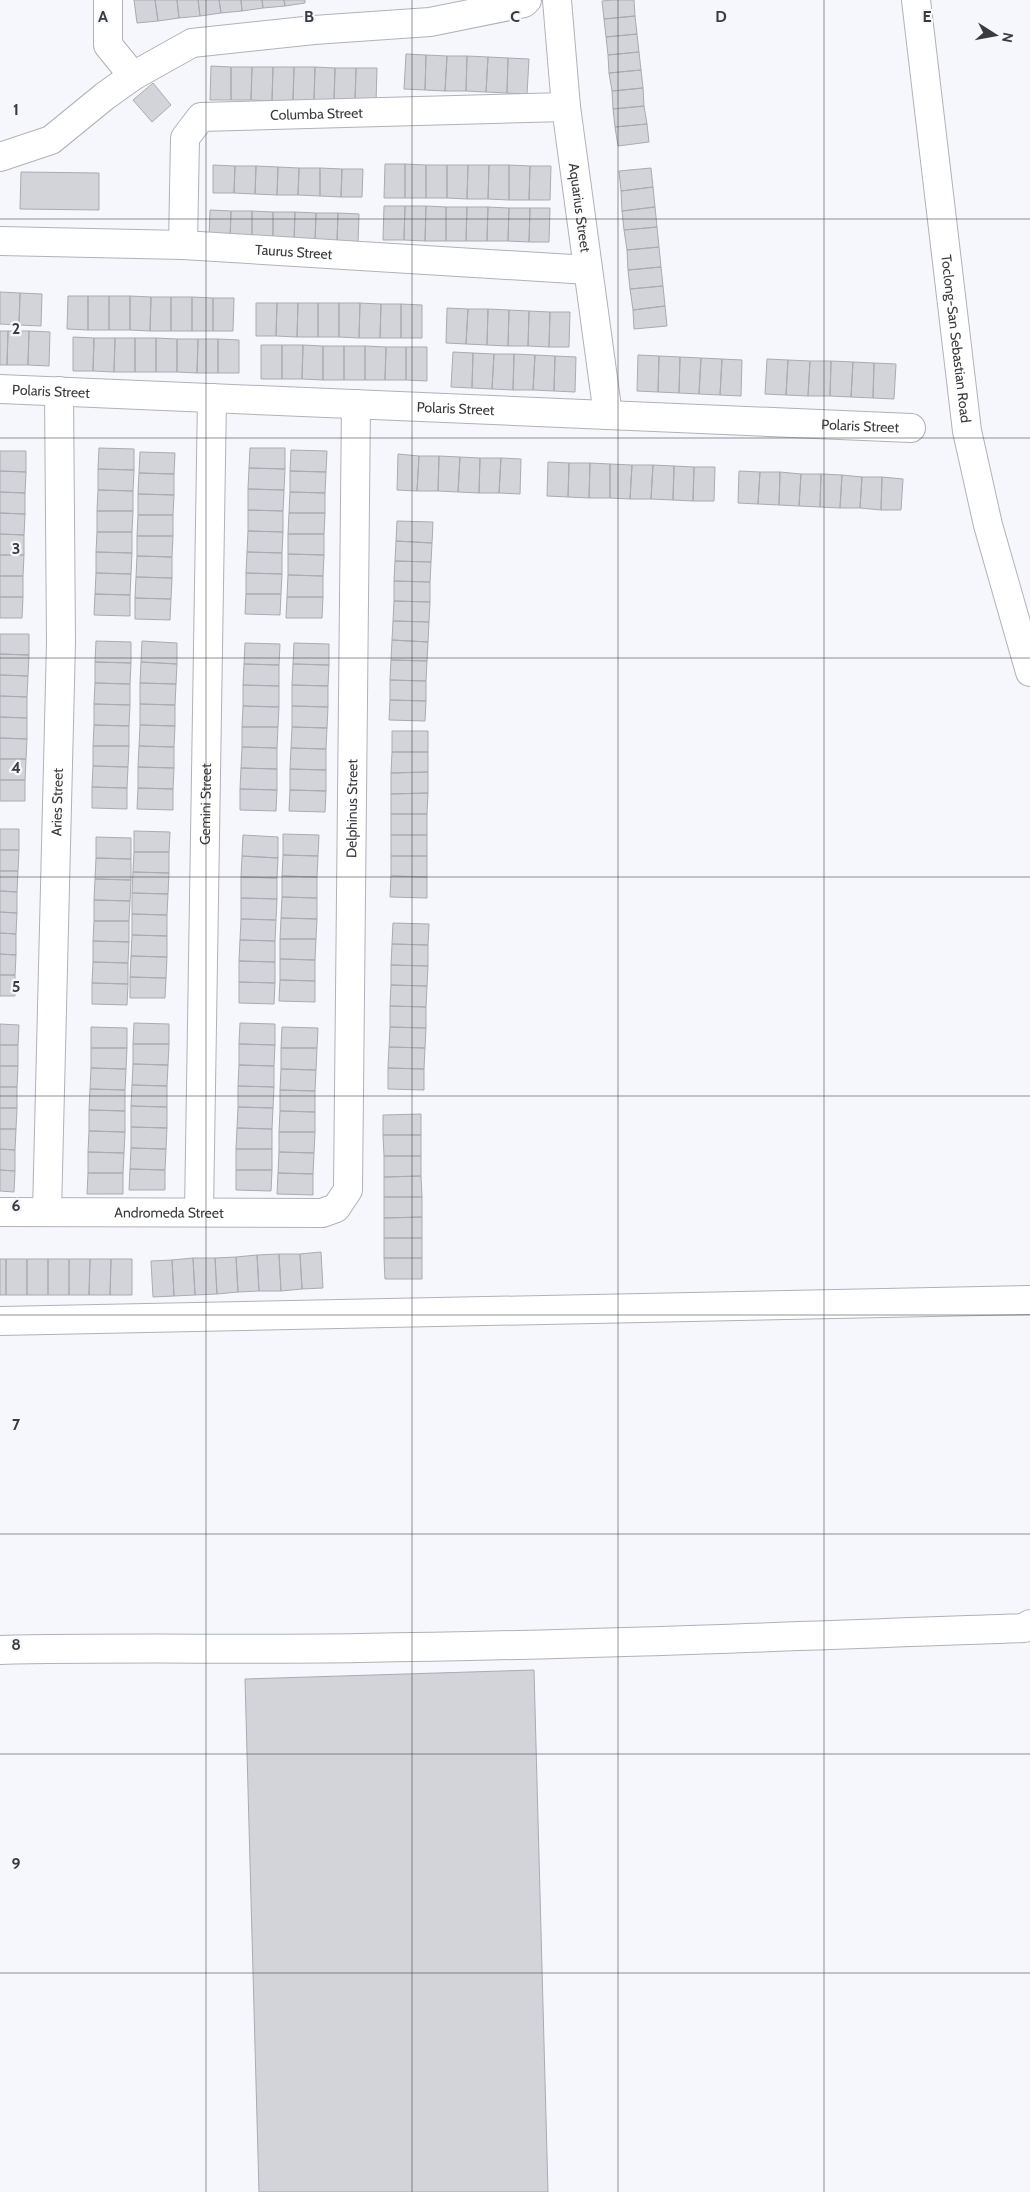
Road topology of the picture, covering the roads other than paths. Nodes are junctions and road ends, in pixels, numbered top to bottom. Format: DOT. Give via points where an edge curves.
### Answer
graph roads {
  1 [pos="108,0"];
  2 [pos="527,0"];
  3 [pos="557,0"];
  4 [pos="916,0"];
  5 [pos="133,76"];
  6 [pos="566,107"];
  7 [pos="0,156"];
  8 [pos="0,241"];
  9 [pos="183,245"];
  10 [pos="588,270"];
  11 [pos="0,389"];
  12 [pos="59,391"];
  13 [pos="212,398"];
  14 [pos="356,404"];
  15 [pos="608,415"];
  16 [pos="911,428"];
  17 [pos="1030,672"];
  18 [pos="336,1208"];
  19 [pos="0,1212"];
  20 [pos="47,1212"];
  21 [pos="199,1212"];
  22 [pos="1030,1300"];
  23 [pos="0,1321"];
  24 [pos="1030,1624"];
  25 [pos="0,1650"];
  1 -- 5 [label="street" via="108,45"];
  2 -- 5 [label="street" via="430,22 192,43"];
  3 -- 6 [label="street, Aquarius Street"];
  4 -- 17 [label="street, Toclong-San Sebastian Road" via="967,431 988,525"];
  5 -- 7 [label="street" via="51,140"];
  6 -- 9 [label="street, Columba Street" via="201,117 185,138"];
  6 -- 10 [label="street, Aquarius Street"];
  8 -- 9 [label="street, Taurus Street"];
  9 -- 10 [label="street, Taurus Street"];
  10 -- 15 [label="street, Aquarius Street"];
  11 -- 12 [label="street, Polaris Street"];
  12 -- 13 [label="street, Polaris Street"];
  12 -- 20 [label="street, Aries Street" via="61,642"];
  13 -- 14 [label="street, Polaris Street"];
  13 -- 21 [label="street, Gemini Street"];
  14 -- 15 [label="street, Polaris Street"];
  14 -- 18 [label="street, Delphinus Street" via="348,1190"];
  15 -- 16 [label="street, Polaris Street"];
  18 -- 21 [label="street, Andromeda Street" via="322,1213"];
  19 -- 20 [label="street, Andromeda Street"];
  20 -- 21 [label="street, Andromeda Street"];
  22 -- 23 [label="street"];
  24 -- 25 [label="street" via="1024,1628 647,1641 358,1648"];
}
